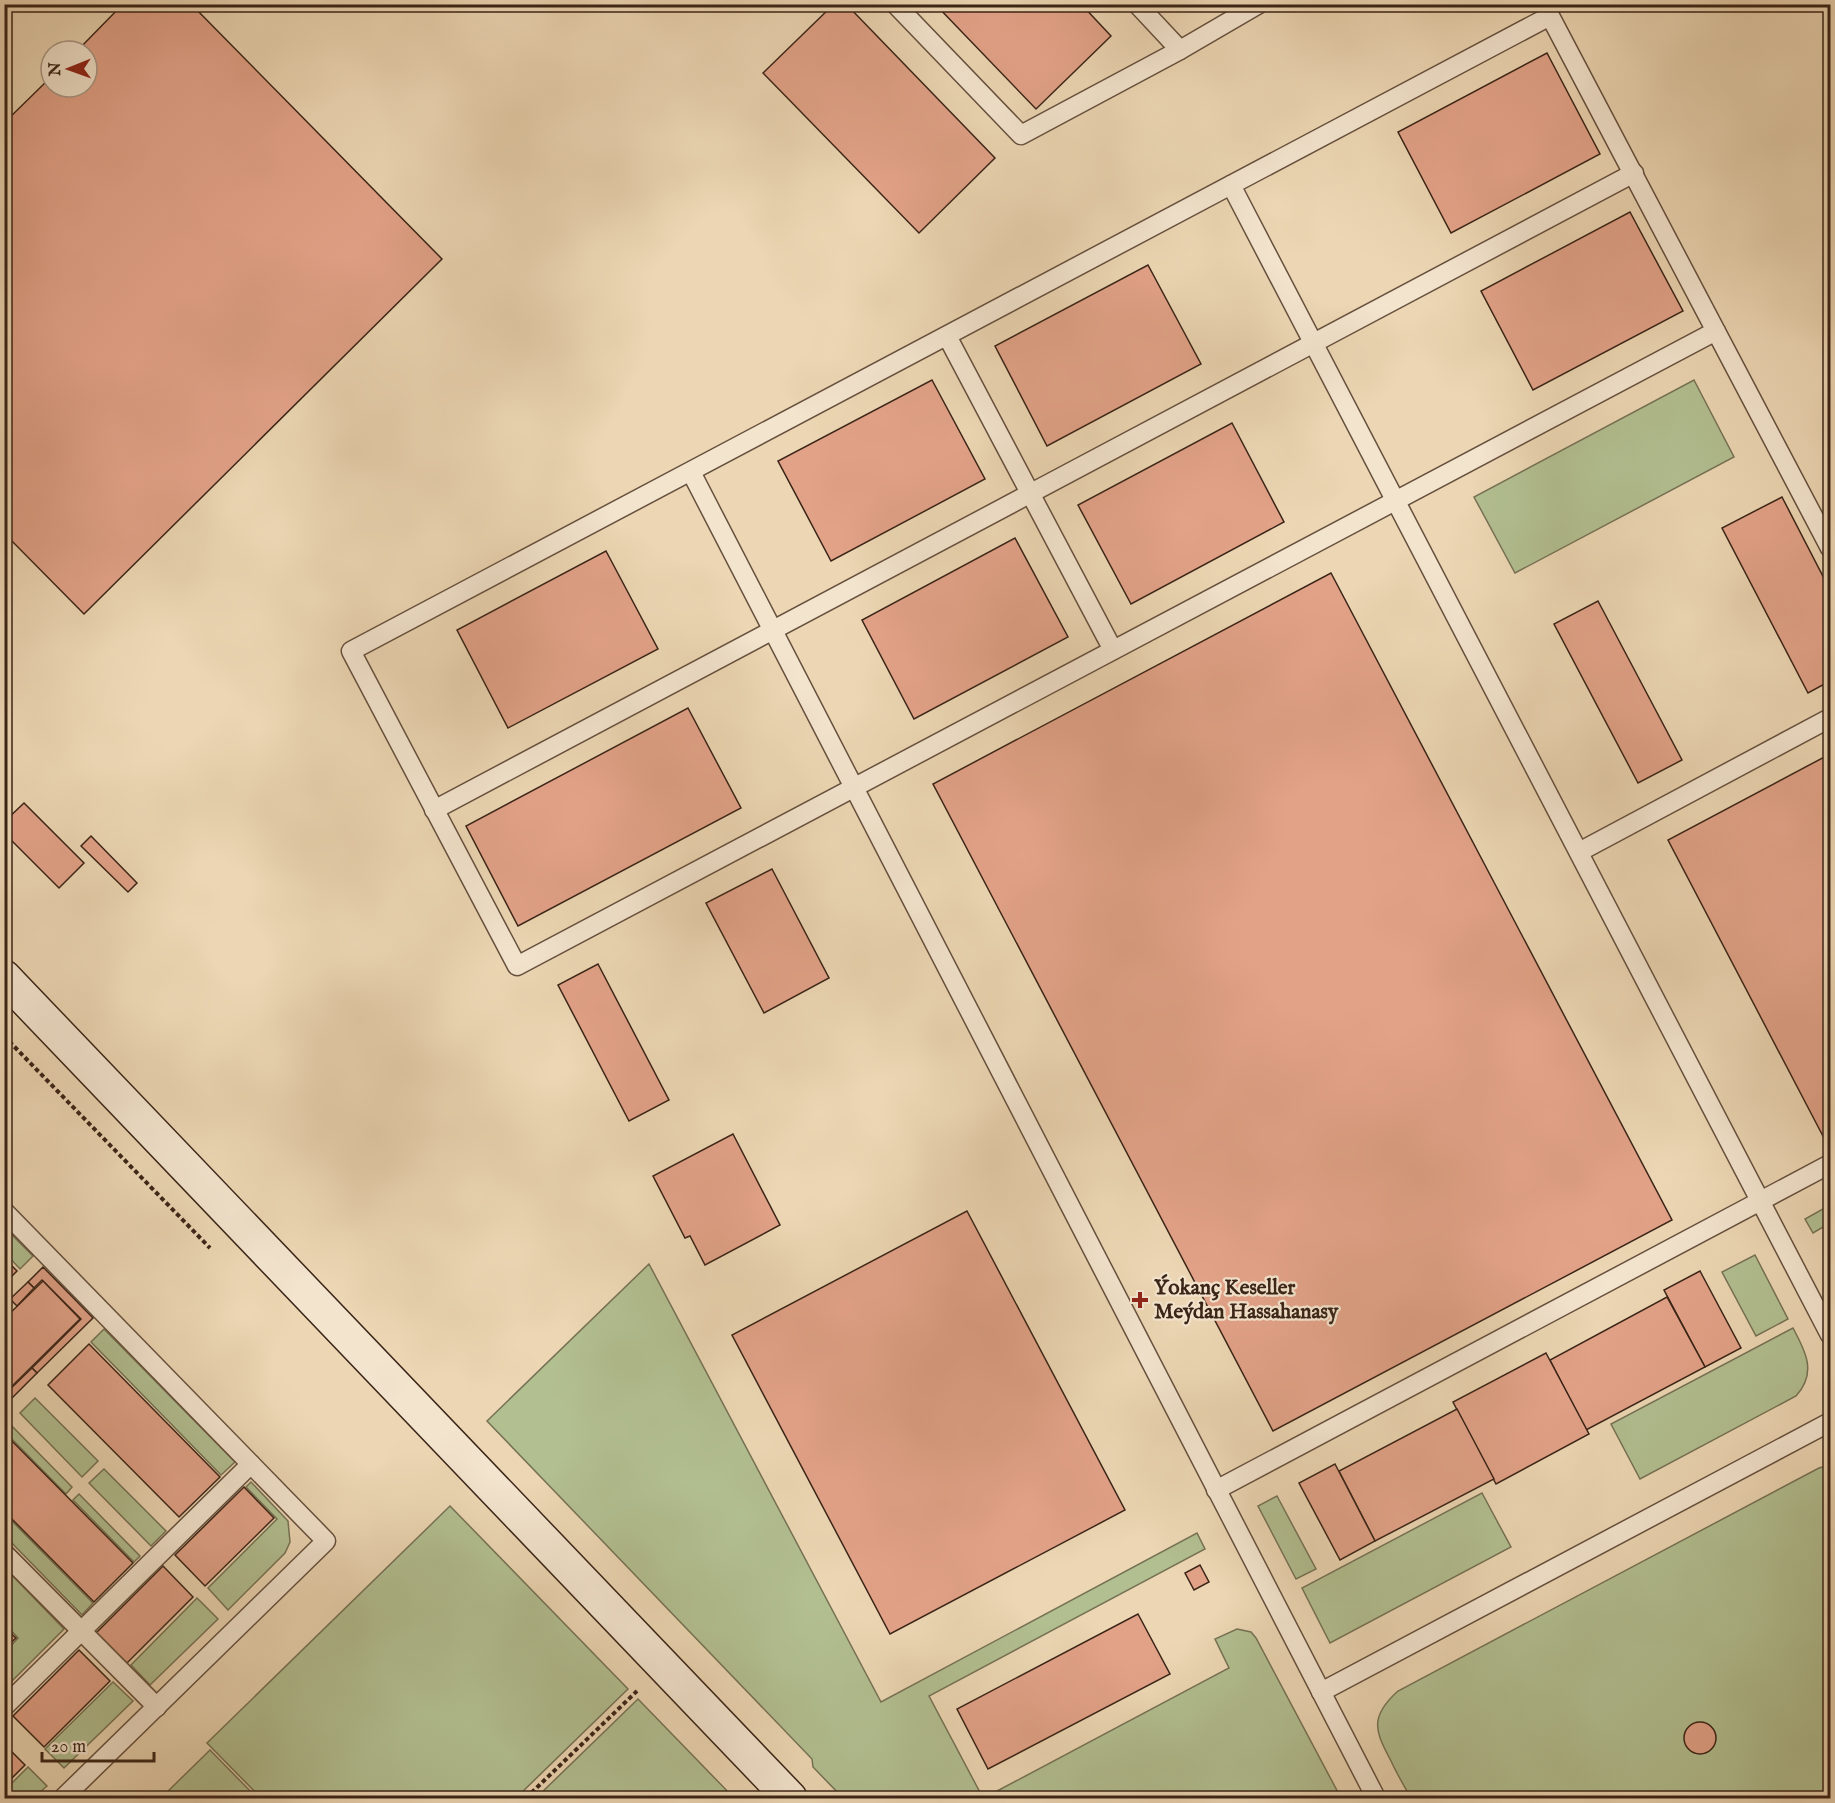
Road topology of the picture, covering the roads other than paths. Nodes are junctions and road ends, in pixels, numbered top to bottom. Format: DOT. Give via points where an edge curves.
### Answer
graph roads {
  1 [pos="895,4"];
  2 [pos="1137,4"];
  3 [pos="1259,4"];
  4 [pos="1180,50"];
  5 [pos="1634,173"];
  6 [pos="1231,185"];
  7 [pos="1716,330"];
  8 [pos="947,336"];
  9 [pos="1313,344"];
  10 [pos="691,472"];
  11 [pos="1030,493"];
  12 [pos="1395,501"];
  13 [pos="1830,548"];
  14 [pos="772,630"];
  15 [pos="1113,651"];
  16 [pos="1830,718"];
  17 [pos="854,788"];
  18 [pos="434,810"];
  19 [pos="1579,852"];
  20 [pos="4,977"];
  21 [pos="1830,1164"];
  22 [pos="1761,1201"];
  23 [pos="4,1210"];
  24 [pos="1830,1335"];
  25 [pos="1830,1422"];
  26 [pos="251,1464"];
  27 [pos="1216,1490"];
  28 [pos="4,1553"];
  29 [pos="82,1631"];
  30 [pos="1321,1692"];
  31 [pos="4,1707"];
  32 [pos="157,1707"];
  33 [pos="63,1798"];
  34 [pos="790,1798"];
  35 [pos="1376,1798"];
  1 -- 4 [label="lane" via="1021,135"];
  2 -- 4 [label="lane"];
  3 -- 4 [label="lane"];
  5 -- 6 [label="lane" via="1551,16"];
  5 -- 7 [label="lane"];
  5 -- 9 [label="lane"];
  6 -- 8 [label="lane"];
  6 -- 9 [label="lane"];
  7 -- 12 [label="lane"];
  7 -- 13 [label="lane"];
  8 -- 10 [label="lane"];
  8 -- 11 [label="lane"];
  9 -- 11 [label="lane"];
  9 -- 12 [label="lane"];
  10 -- 14 [label="lane"];
  10 -- 18 [label="lane" via="351,651"];
  11 -- 14 [label="lane"];
  11 -- 15 [label="lane"];
  12 -- 15 [label="lane"];
  12 -- 19 [label="lane"];
  14 -- 17 [label="lane"];
  14 -- 18 [label="lane"];
  15 -- 17 [label="lane"];
  16 -- 19 [label="lane"];
  17 -- 18 [label="lane" via="517,966"];
  17 -- 27 [label="lane"];
  19 -- 22 [label="lane"];
  20 -- 34 [label="street"];
  21 -- 22 [label="lane"];
  22 -- 24 [label="lane"];
  22 -- 27 [label="lane"];
  23 -- 26 [label="lane"];
  25 -- 30 [label="lane"];
  26 -- 29 [label="lane"];
  26 -- 32 [label="lane" via="326,1541"];
  27 -- 30 [label="lane"];
  28 -- 29 [label="lane"];
  29 -- 31 [label="lane"];
  29 -- 32 [label="lane"];
  30 -- 35 [label="lane"];
  32 -- 33 [label="lane"];
}
